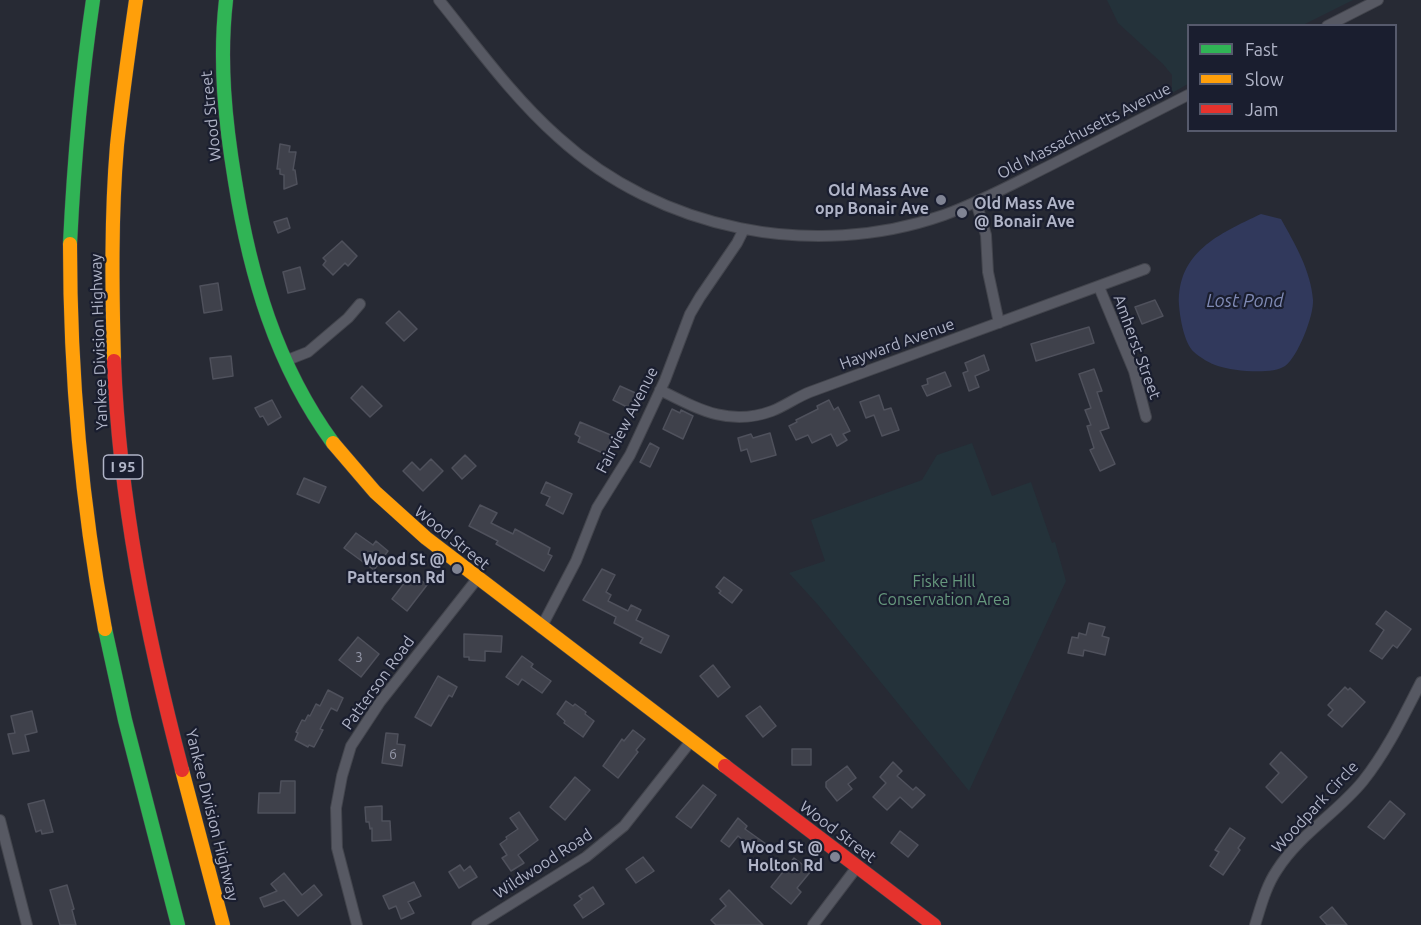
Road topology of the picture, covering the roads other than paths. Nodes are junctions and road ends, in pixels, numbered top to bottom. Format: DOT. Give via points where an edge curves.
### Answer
graph roads {
  1 [pos="93,0"];
  2 [pos="136,0"];
  3 [pos="226,0"];
  4 [pos="439,0"];
  5 [pos="1378,0"];
  6 [pos="1331,24"];
  7 [pos="1187,96"];
  8 [pos="976,202"];
  9 [pos="744,229"];
  10 [pos="1145,269"];
  11 [pos="1099,286"];
  12 [pos="360,304"];
  13 [pos="999,323"];
  14 [pos="285,361"];
  15 [pos="660,390"];
  16 [pos="1146,417"];
  17 [pos="477,579"];
  18 [pos="541,628"];
  19 [pos="1421,682"];
  20 [pos="691,741"];
  21 [pos="0,820"];
  22 [pos="857,867"];
  23 [pos="27,925"];
  24 [pos="178,925"];
  25 [pos="223,925"];
  26 [pos="357,925"];
  27 [pos="477,925"];
  28 [pos="813,925"];
  29 [pos="934,925"];
  30 [pos="1255,925"];
  1 -- 24 [label="main road, Yankee Division Highway / I 95" via="69,233 77,444 109,653"];
  2 -- 25 [label="main road, Yankee Division Highway / I 95" via="121,101 112,230 112,316 120,436 146,616"];
  3 -- 14 [label="main road, Wood Street" via="223,87 240,218 262,306"];
  4 -- 9 [label="street, Old Massachusetts Avenue" via="525,104 589,163 658,202"];
  5 -- 6 [label="street"];
  7 -- 8 [label="street, Old Massachusetts Avenue"];
  8 -- 9 [label="street, Old Massachusetts Avenue" via="912,224 851,235 795,236"];
  8 -- 13 [label="street" via="986,235 988,272"];
  9 -- 15 [label="street, Fairview Avenue" via="693,309"];
  10 -- 11 [label="street, Hayward Avenue"];
  11 -- 13 [label="street, Hayward Avenue"];
  11 -- 16 [label="street, Amherst Street" via="1134,371"];
  12 -- 14 [label="street" via="308,352"];
  13 -- 15 [label="street, Hayward Avenue" via="801,395 760,414 716,415"];
  14 -- 17 [label="main road, Wood Street" via="316,418 354,470 400,516"];
  15 -- 18 [label="street, Fairview Avenue" via="627,460 597,508 574,566"];
  17 -- 18 [label="main road, Wood Street"];
  17 -- 26 [label="street, Patterson Road" via="380,702 351,747 336,808 337,848"];
  18 -- 20 [label="main road, Wood Street"];
  19 -- 30 [label="street, Woodpark Circle" via="1363,781 1294,848 1276,871"];
  20 -- 22 [label="main road, Wood Street"];
  20 -- 27 [label="street, Wildwood Road" via="624,826 586,857"];
  21 -- 23 [label="street"];
  22 -- 28 [label="street"];
  22 -- 29 [label="main road, Wood Street"];
}
